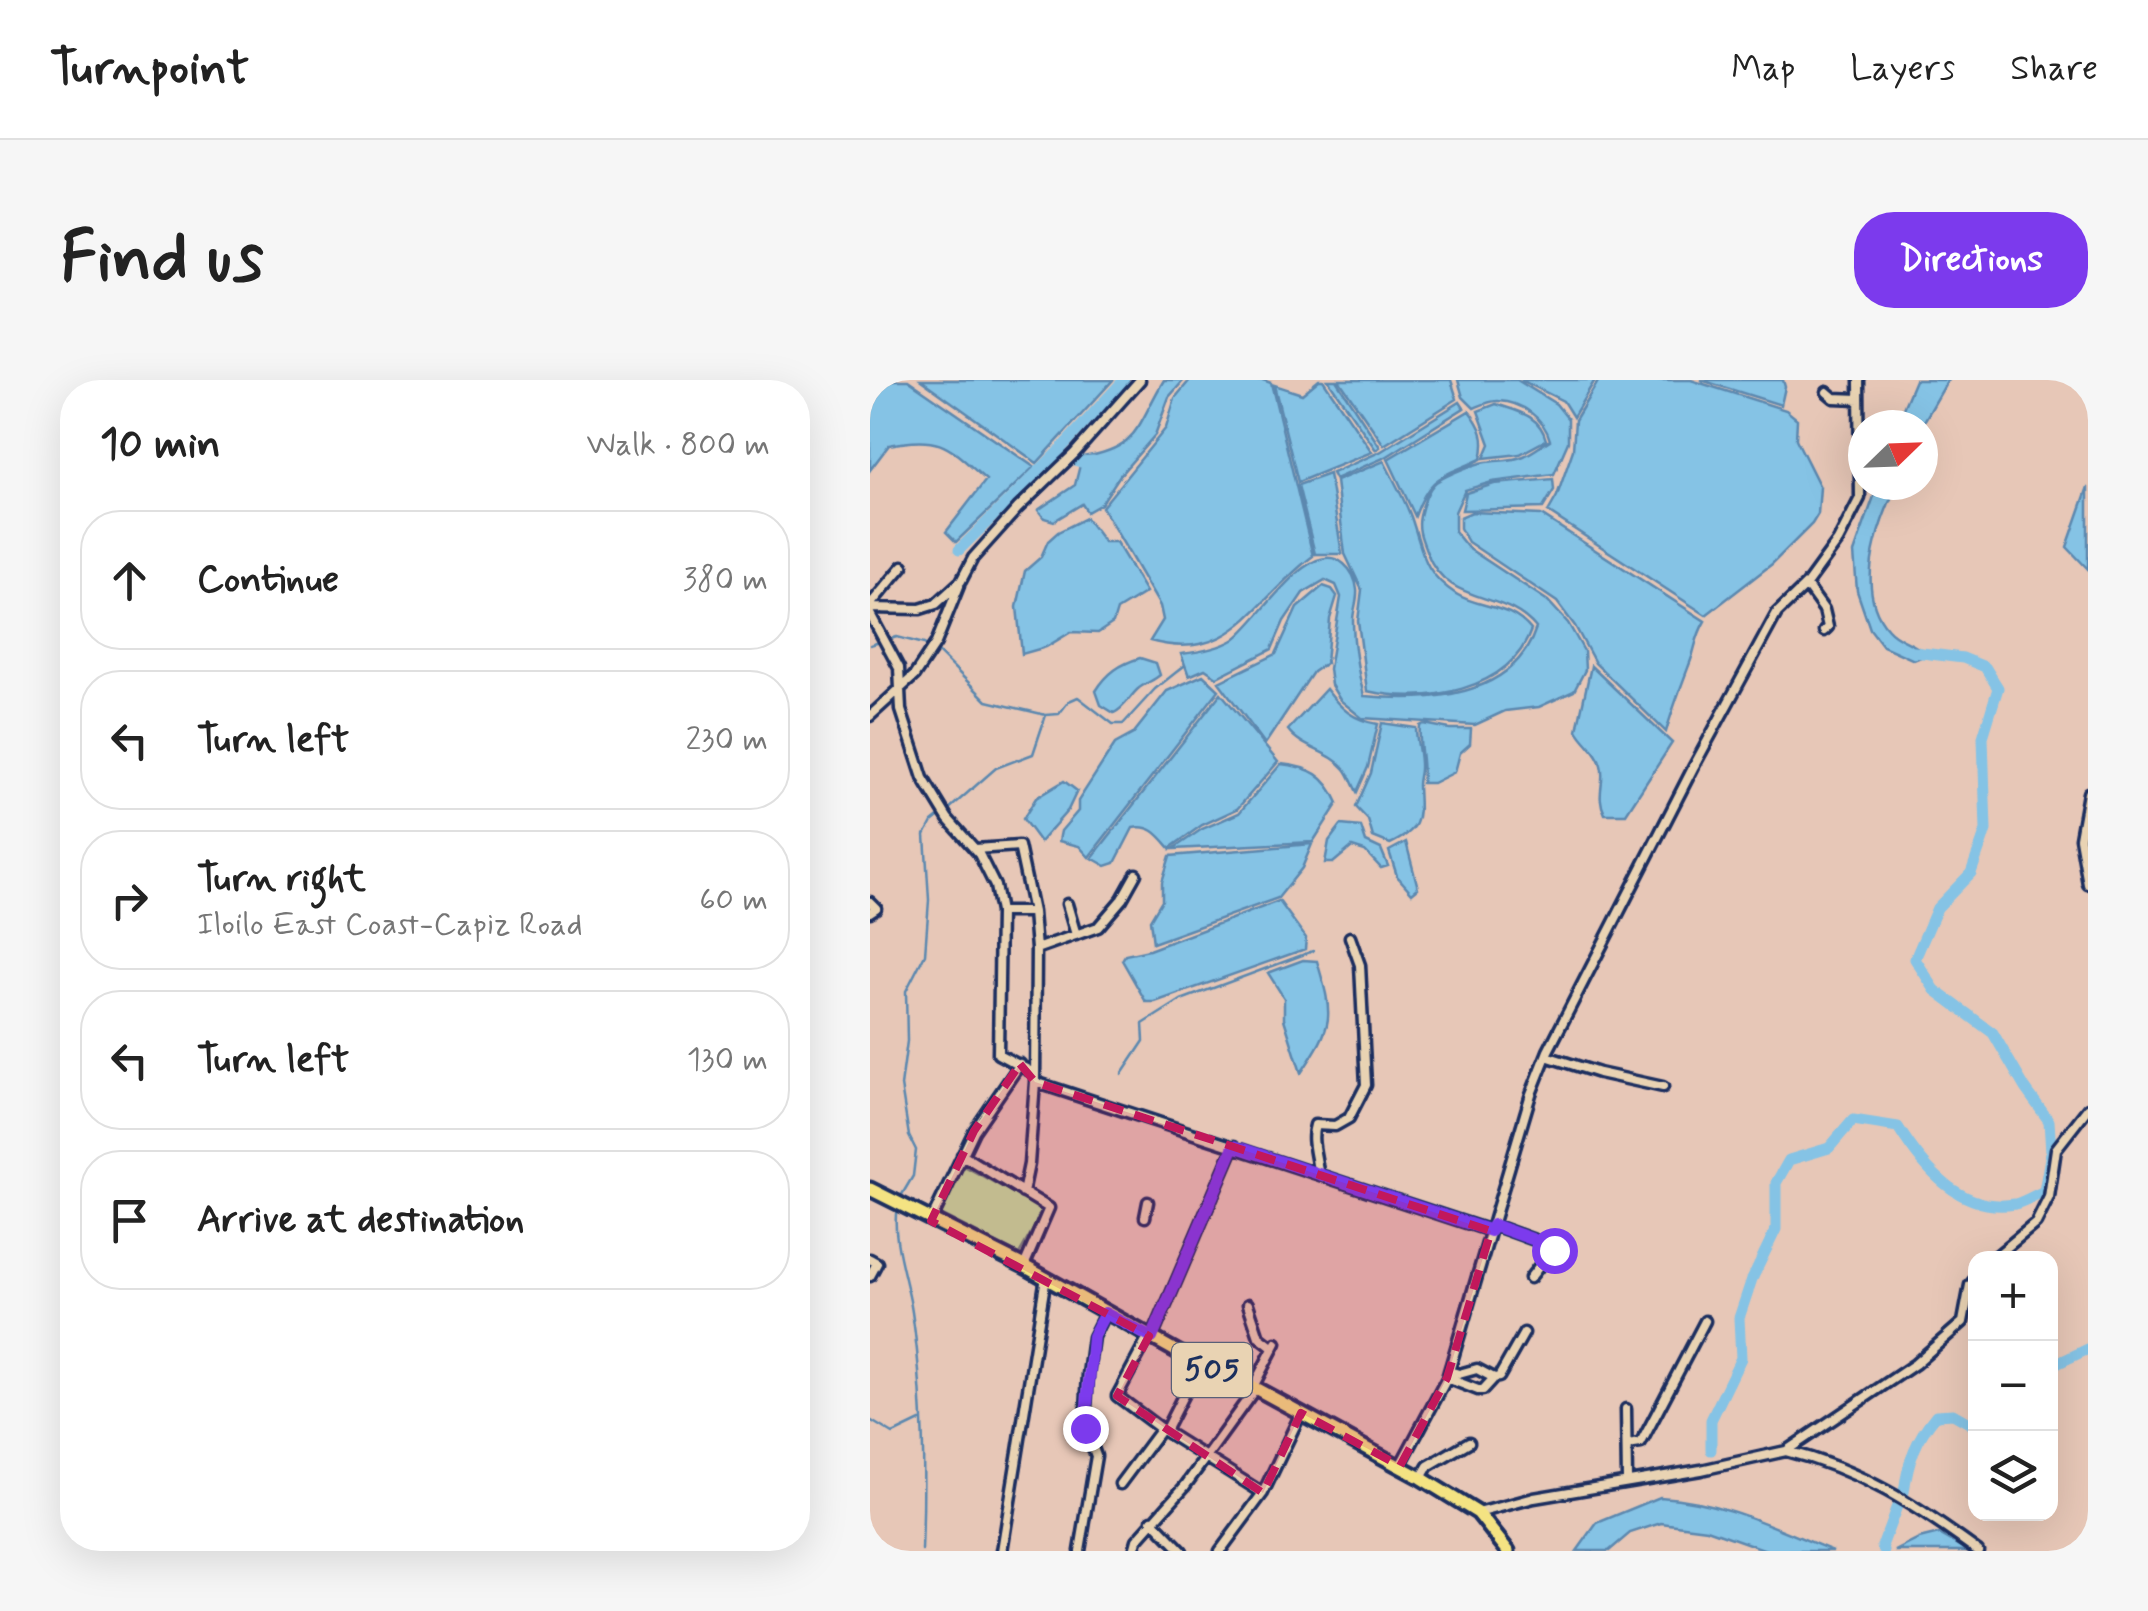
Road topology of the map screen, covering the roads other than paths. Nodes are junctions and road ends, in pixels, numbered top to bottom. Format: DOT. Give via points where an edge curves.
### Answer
graph roads {
  1 [pos="1140,380"];
  2 [pos="1859,380"];
  3 [pos="1827,392"];
  4 [pos="1858,398"];
  5 [pos="903,566"];
  6 [pos="961,581"];
  7 [pos="1806,585"];
  8 [pos="870,609"];
  9 [pos="1824,630"];
  10 [pos="902,685"];
  11 [pos="870,716"];
  12 [pos="2088,793"];
  13 [pos="975,849"];
  14 [pos="1136,874"];
  15 [pos="2088,884"];
  16 [pos="870,902"];
  17 [pos="1066,904"];
  18 [pos="870,912"];
  19 [pos="1000,912"];
  20 [pos="1032,912"];
  21 [pos="1076,935"];
  22 [pos="1350,937"];
  23 [pos="1036,950"];
  24 [pos="1546,1056"];
  25 [pos="1020,1064"];
  26 [pos="1035,1078"];
  27 [pos="1663,1087"];
  28 [pos="2086,1114"];
  29 [pos="1234,1146"];
  30 [pos="962,1155"];
  31 [pos="1318,1173"];
  32 [pos="870,1190"];
  33 [pos="1023,1193"];
  34 [pos="1148,1202"];
  35 [pos="1145,1217"];
  36 [pos="931,1221"];
  37 [pos="1492,1228"];
  38 [pos="2002,1251"];
  39 [pos="870,1258"];
  40 [pos="1024,1266"];
  41 [pos="870,1276"];
  42 [pos="1046,1277"];
  43 [pos="1530,1278"];
  44 [pos="1968,1296"];
  45 [pos="1248,1304"];
  46 [pos="1105,1313"];
  47 [pos="1705,1321"];
  48 [pos="1524,1333"];
  49 [pos="1151,1337"];
  50 [pos="1199,1364"];
  51 [pos="1448,1375"];
  52 [pos="1494,1378"];
  53 [pos="1254,1388"];
  54 [pos="1626,1409"];
  55 [pos="1301,1413"];
  56 [pos="1163,1430"];
  57 [pos="1469,1442"];
  58 [pos="1628,1445"];
  59 [pos="1786,1451"];
  60 [pos="1207,1457"];
  61 [pos="1400,1466"];
  62 [pos="1420,1478"];
  63 [pos="1627,1480"];
  64 [pos="1120,1484"];
  65 [pos="1263,1493"];
  66 [pos="1478,1513"];
  67 [pos="1152,1520"];
  68 [pos="1230,1541"];
  69 [pos="1002,1551"];
  70 [pos="1080,1551"];
  71 [pos="1134,1551"];
  72 [pos="1182,1551"];
  73 [pos="1220,1551"];
  74 [pos="1237,1551"];
  75 [pos="1508,1551"];
  76 [pos="1978,1551"];
  1 -- 6 [label="street" via="1018,508"];
  2 -- 4 [label="street"];
  3 -- 4 [label="street"];
  4 -- 7 [label="street" via="1860,498"];
  5 -- 8 [label="street"];
  6 -- 8 [label="street" via="920,609"];
  6 -- 10 [label="street" via="936,643"];
  7 -- 9 [label="street" via="1824,610"];
  7 -- 24 [label="street" via="1778,614 1694,766"];
  8 -- 10 [label="street"];
  10 -- 11 [label="street"];
  10 -- 13 [label="street" via="902,710 923,778"];
  12 -- 15 [label="street" via="2080,838"];
  13 -- 19 [label="street"];
  13 -- 20 [label="street" via="1019,846"];
  14 -- 21 [label="street" via="1098,927"];
  16 -- 18 [label="street" via="876,908"];
  17 -- 21 [label="street"];
  19 -- 20 [label="street"];
  19 -- 25 [label="street" via="998,1054"];
  20 -- 23 [label="street"];
  21 -- 23 [label="street"];
  22 -- 31 [label="street" via="1360,965 1366,1085 1349,1118 1316,1125"];
  23 -- 26 [label="street"];
  24 -- 27 [label="street"];
  24 -- 37 [label="street"];
  25 -- 26 [label="street"];
  25 -- 30 [label="street"];
  26 -- 29 [label="street"];
  26 -- 33 [label="street"];
  28 -- 38 [label="street" via="2056,1149 2049,1197 2036,1223"];
  29 -- 31 [label="street"];
  29 -- 49 [label="street"];
  30 -- 33 [label="street"];
  30 -- 36 [label="street"];
  31 -- 37 [label="street"];
  32 -- 36 [label="main road, 505"];
  33 -- 40 [label="street" via="1050,1208"];
  34 -- 35 [label="street"];
  36 -- 40 [label="main road, 505"];
  37 -- 43 [label="street" via="1554,1247"];
  37 -- 51 [label="street"];
  39 -- 41 [label="street" via="877,1263"];
  40 -- 42 [label="main road, 505"];
  42 -- 46 [label="main road, 505"];
  42 -- 69 [label="street"];
  44 -- 59 [label="street" via="1963,1322 1915,1364"];
  45 -- 53 [label="street" via="1259,1337 1274,1345"];
  46 -- 49 [label="main road, 505"];
  46 -- 70 [label="street" via="1093,1336 1088,1374 1085,1428 1096,1456"];
  47 -- 58 [label="street" via="1642,1444"];
  48 -- 52 [label="street"];
  49 -- 50 [label="main road, 505"];
  49 -- 56 [label="street" via="1116,1396"];
  50 -- 53 [label="main road, 505"];
  50 -- 56 [label="street"];
  51 -- 52 [label="street" via="1477,1369"];
  51 -- 52 [label="street" via="1478,1390"];
  51 -- 61 [label="street"];
  53 -- 55 [label="main road, 505"];
  53 -- 60 [label="street"];
  54 -- 58 [label="street"];
  55 -- 61 [label="main road, 505"];
  55 -- 65 [label="street"];
  56 -- 60 [label="street"];
  56 -- 64 [label="street"];
  57 -- 62 [label="street"];
  58 -- 63 [label="street"];
  59 -- 63 [label="street"];
  59 -- 76 [label="street" via="1873,1480"];
  60 -- 65 [label="street"];
  60 -- 67 [label="street"];
  61 -- 62 [label="main road, 505"];
  62 -- 66 [label="main road, 505"];
  63 -- 66 [label="street"];
  65 -- 68 [label="street"];
  66 -- 75 [label="main road, 505"];
  67 -- 71 [label="street"];
  67 -- 72 [label="street"];
  68 -- 73 [label="street"];
  68 -- 74 [label="street"];
}
